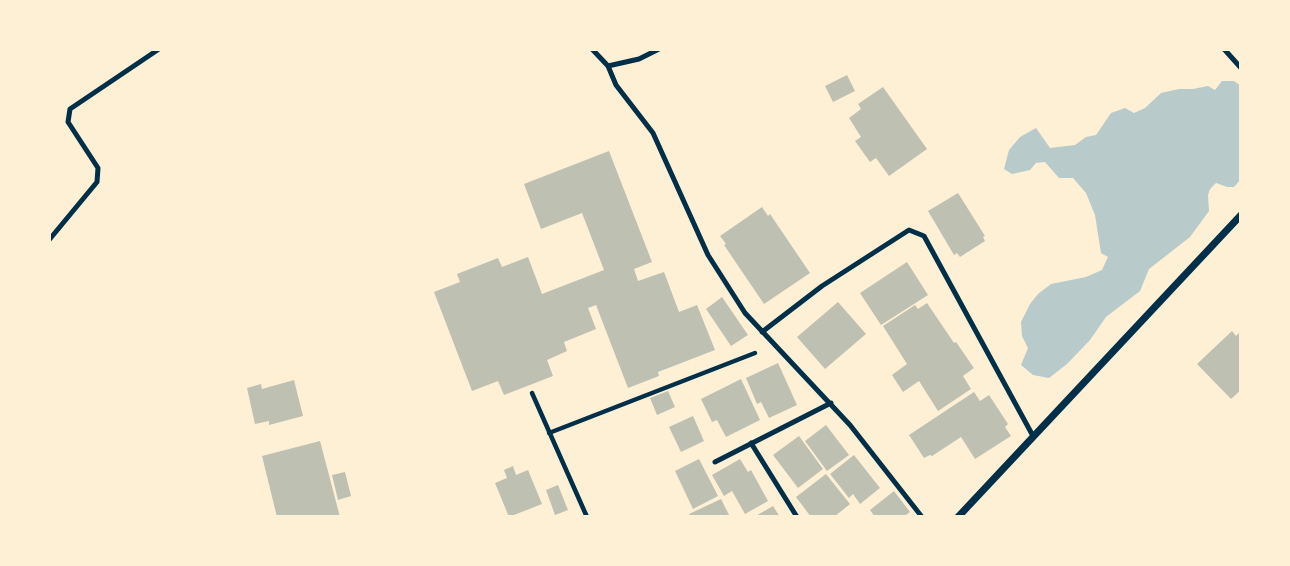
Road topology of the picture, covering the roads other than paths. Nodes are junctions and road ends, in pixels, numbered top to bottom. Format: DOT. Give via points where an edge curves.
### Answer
graph roads {
  1 [pos="159,49"];
  2 [pos="592,49"];
  3 [pos="659,49"];
  4 [pos="1224,49"];
  5 [pos="608,66"];
  6 [pos="1241,68"];
  7 [pos="1241,215"];
  8 [pos="49,240"];
  9 [pos="762,332"];
  10 [pos="831,403"];
  11 [pos="1032,436"];
  12 [pos="751,443"];
  13 [pos="715,463"];
  14 [pos="797,517"];
  15 [pos="922,517"];
  16 [pos="958,517"];
  1 -- 8 [label="lane" via="70,109 68,122 98,168 97,182"];
  2 -- 5 [label="lane"];
  3 -- 5 [label="lane"];
  4 -- 6 [label="lane"];
  5 -- 9 [label="lane" via="616,85 653,133 708,255"];
  7 -- 11 [label="street"];
  9 -- 10 [label="lane"];
  9 -- 11 [label="lane" via="822,286 909,230 924,236"];
  10 -- 12 [label="lane"];
  10 -- 15 [label="lane"];
  11 -- 16 [label="street"];
  12 -- 13 [label="lane"];
  12 -- 14 [label="lane"];
}
